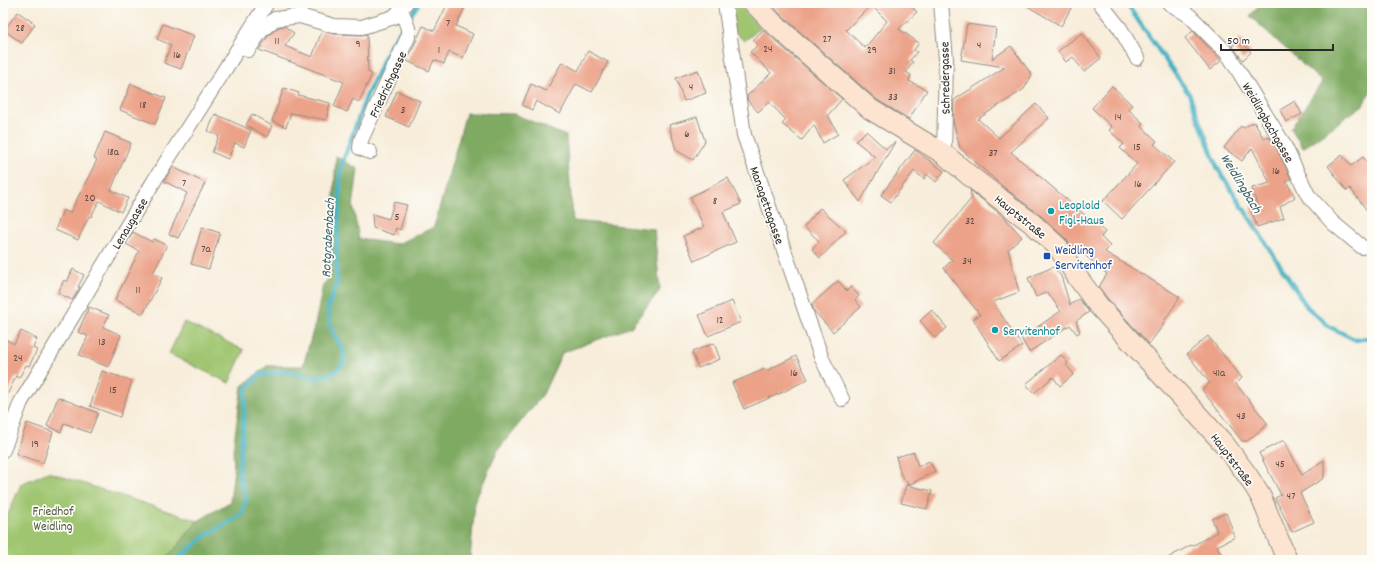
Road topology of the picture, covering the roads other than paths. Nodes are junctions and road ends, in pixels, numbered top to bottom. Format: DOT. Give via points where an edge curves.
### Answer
graph roads {
  1 [pos="267,3"];
  2 [pos="726,3"];
  3 [pos="754,3"];
  4 [pos="941,3"];
  5 [pos="1100,3"];
  6 [pos="1169,3"];
  7 [pos="403,6"];
  8 [pos="1137,58"];
  9 [pos="229,63"];
  10 [pos="370,152"];
  11 [pos="944,154"];
  12 [pos="1362,247"];
  13 [pos="842,399"];
  14 [pos="3,450"];
  15 [pos="1287,560"];
  1 -- 9 [label="street, Lenaugasse"];
  2 -- 13 [label="street, Managettagasse" via="744,135 822,359"];
  3 -- 11 [label="main road, Hauptstraße" via="870,109"];
  4 -- 11 [label="street, Schredergasse" via="946,59"];
  5 -- 8 [label="street" via="1120,28"];
  6 -- 12 [label="street, Weidlingbachgasse" via="1190,16 1228,54 1283,143 1308,195 1333,223"];
  7 -- 9 [label="street" via="394,17 362,27 334,26 300,16 275,19 261,31 241,60"];
  7 -- 10 [label="street, Friedrichgasse" via="408,37 361,140 360,148"];
  9 -- 14 [label="street, Lenaugasse" via="154,181 21,402"];
  11 -- 15 [label="main road, Hauptstraße" via="1033,224 1058,247 1098,305 1225,445 1248,476 1260,497"];
}
